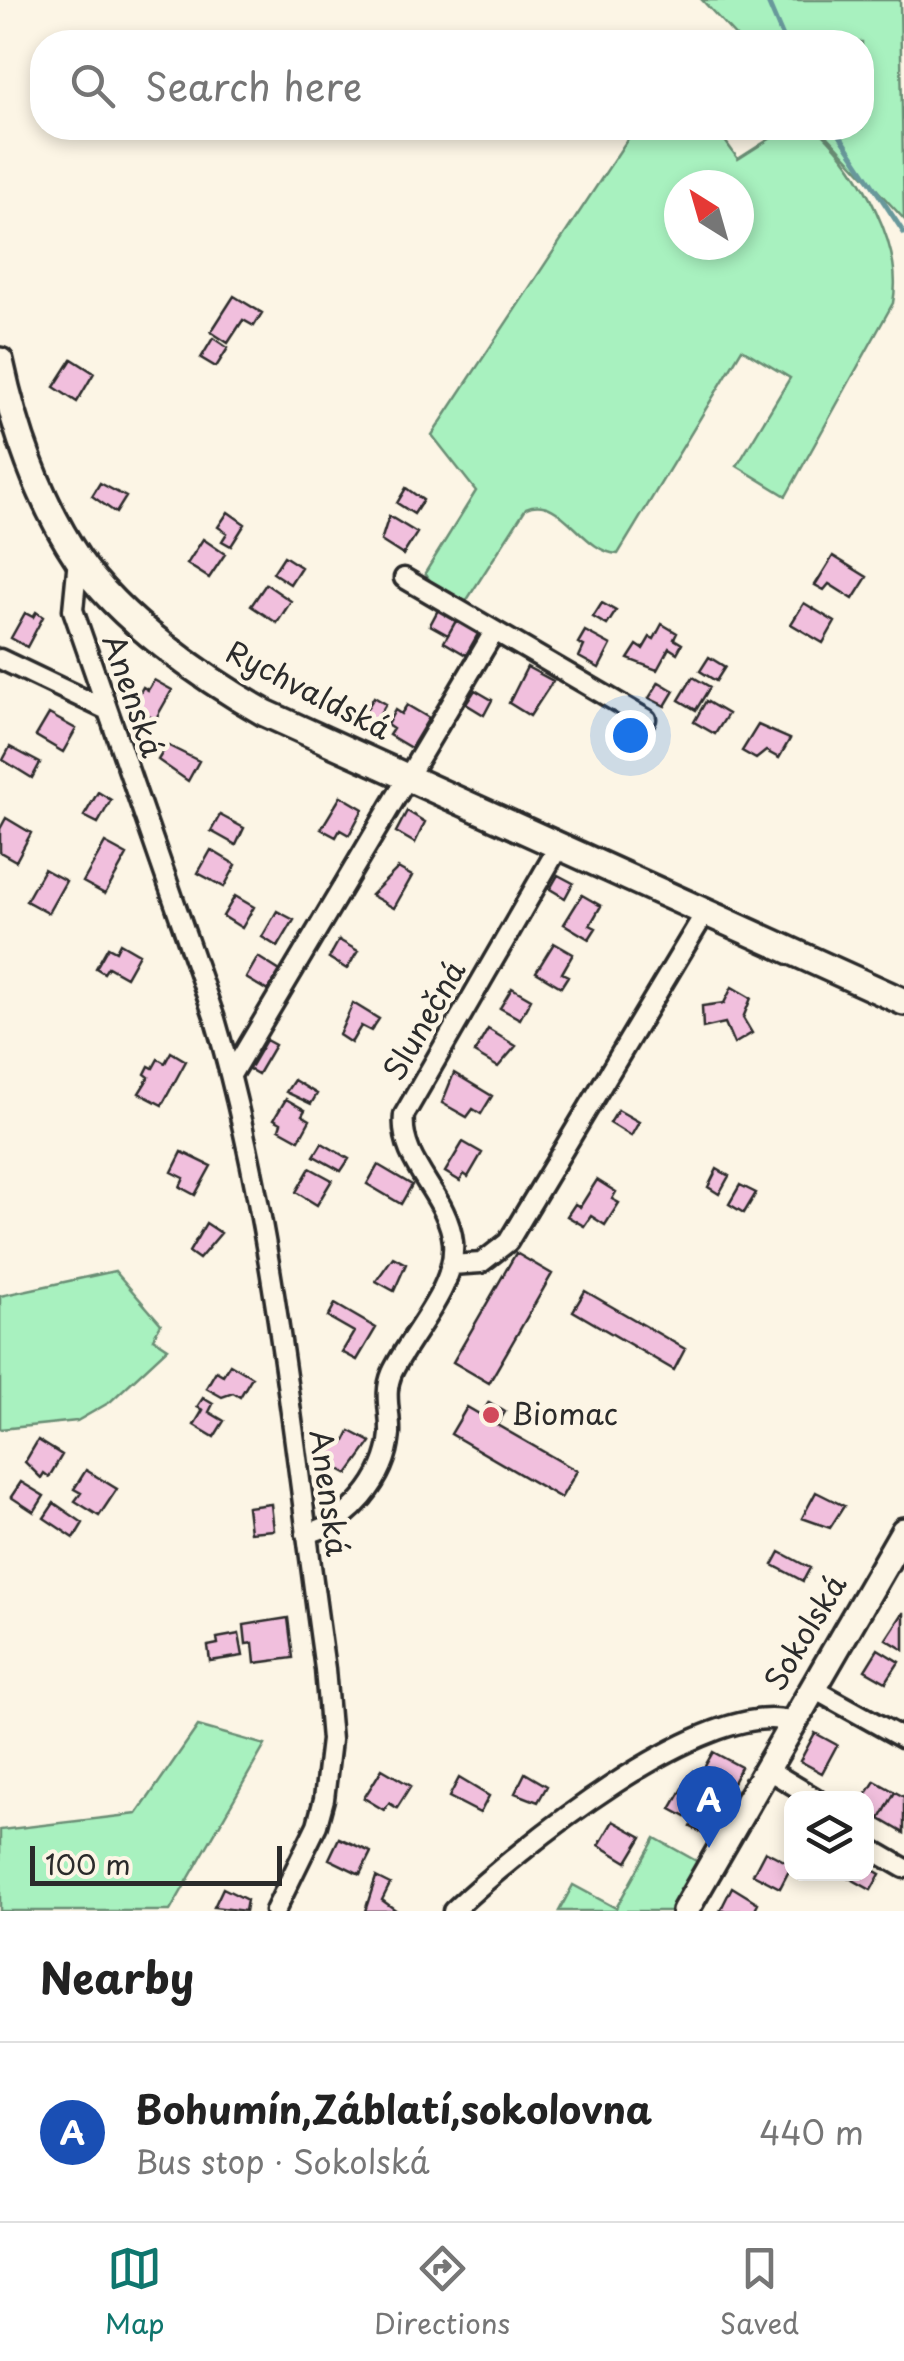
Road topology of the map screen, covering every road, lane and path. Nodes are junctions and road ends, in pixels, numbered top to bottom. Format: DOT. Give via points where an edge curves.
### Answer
graph roads {
  1 [pos="0,361"];
  2 [pos="78,560"];
  3 [pos="404,578"];
  4 [pos="494,632"];
  5 [pos="0,659"];
  6 [pos="107,710"];
  7 [pos="646,719"];
  8 [pos="407,776"];
  9 [pos="559,846"];
  10 [pos="705,912"];
  11 [pos="904,1002"];
  12 [pos="231,1075"];
  13 [pos="450,1264"];
  14 [pos="904,1532"];
  15 [pos="306,1534"];
  16 [pos="812,1688"];
  17 [pos="792,1722"];
  18 [pos="904,1739"];
  19 [pos="764,1768"];
  20 [pos="803,1791"];
  21 [pos="874,1851"];
  22 [pos="904,1868"];
  23 [pos="275,1911"];
  24 [pos="453,1911"];
  25 [pos="685,1911"];
  1 -- 2 [label="street, Rychvaldská" via="29,461"];
  2 -- 6 [label="street, Anenská" via="73,610"];
  2 -- 8 [label="street, Rychvaldská" via="209,679 265,713"];
  3 -- 4 [label="street"];
  4 -- 7 [label="street"];
  4 -- 8 [label="street, Rychvaldská"];
  5 -- 6 [label="street"];
  6 -- 12 [label="street, Anenská"];
  8 -- 9 [label="street, Rychvaldská"];
  8 -- 12 [label="street, Rychvaldská"];
  9 -- 10 [label="street, Rychvaldská"];
  9 -- 13 [label="street, Slunečná" via="404,1115 408,1152 450,1228"];
  10 -- 11 [label="street, Rychvaldská"];
  10 -- 13 [label="street" via="508,1242 482,1264"];
  12 -- 15 [label="street, Anenská" via="262,1233"];
  13 -- 15 [label="street" via="388,1382 390,1433 371,1481 352,1511"];
  14 -- 16 [label="street, Sokolská"];
  15 -- 23 [label="street, Anenská" via="331,1740 317,1825"];
  16 -- 17 [label="street, Sokolská"];
  16 -- 18 [label="street"];
  17 -- 19 [label="street, Sokolská"];
  17 -- 24 [label="street" via="759,1716 635,1771 569,1814"];
  19 -- 20 [label="street"];
  19 -- 25 [label="street, Sokolská"];
  21 -- 22 [label="street"];
}
